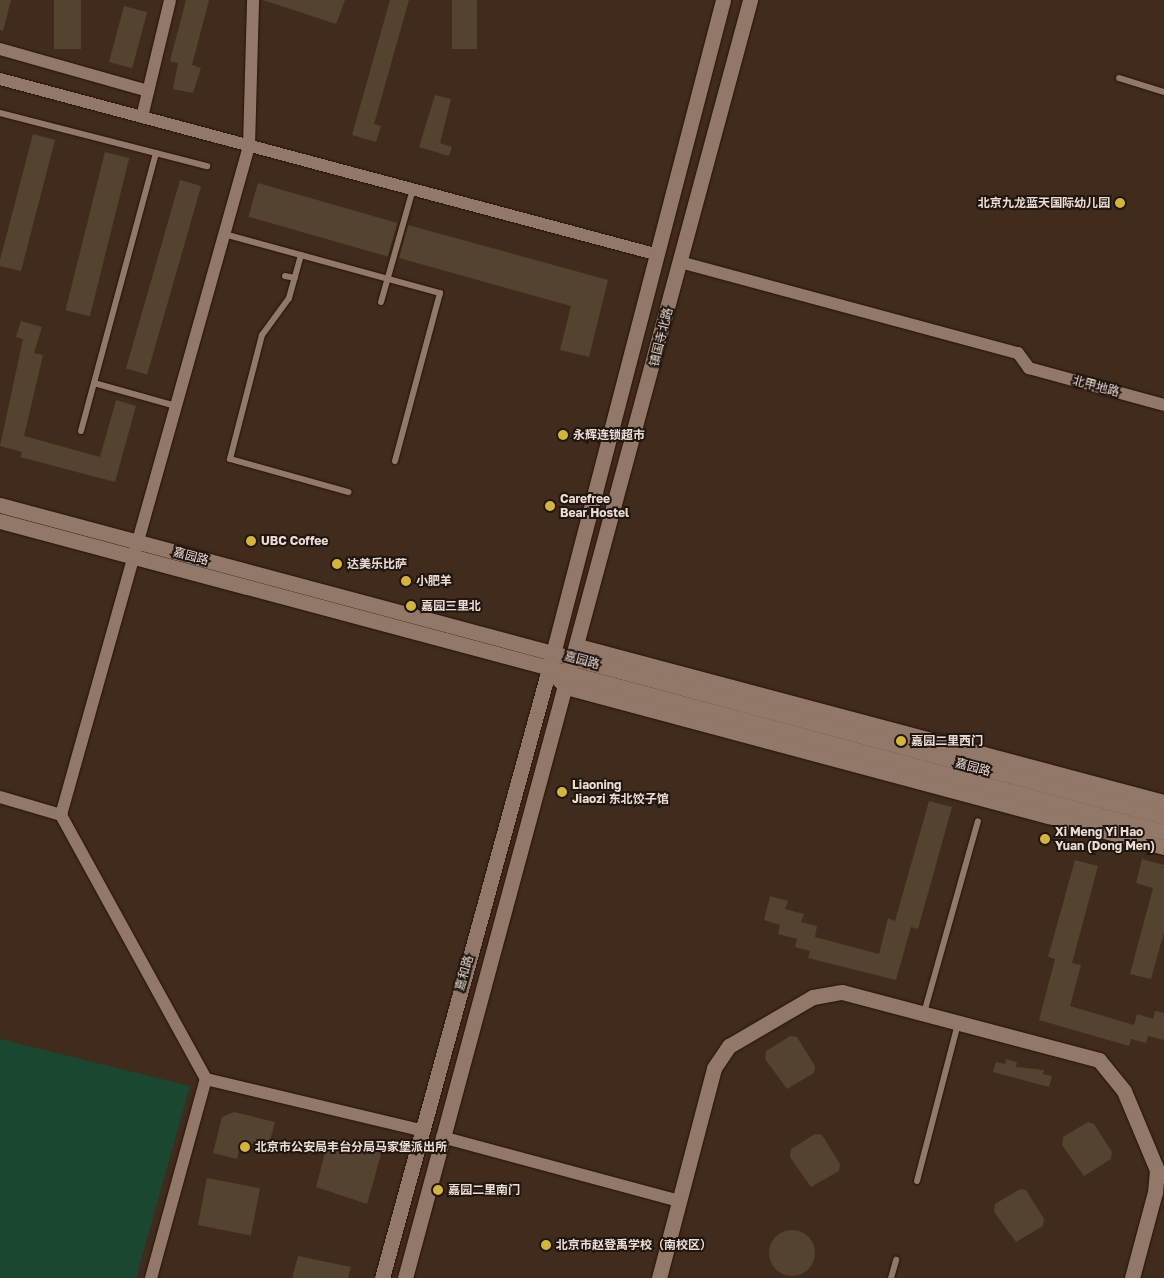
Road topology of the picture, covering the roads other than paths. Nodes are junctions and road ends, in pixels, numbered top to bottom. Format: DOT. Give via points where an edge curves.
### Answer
graph roads {
  1 [pos="170,0"];
  2 [pos="253,0"];
  3 [pos="723,0"];
  4 [pos="750,0"];
  5 [pos="0,49"];
  6 [pos="1119,78"];
  7 [pos="0,79"];
  8 [pos="148,91"];
  9 [pos="1164,92"];
  10 [pos="0,113"];
  11 [pos="142,117"];
  12 [pos="249,146"];
  13 [pos="156,153"];
  14 [pos="206,166"];
  15 [pos="412,189"];
  16 [pos="224,234"];
  17 [pos="655,254"];
  18 [pos="301,255"];
  19 [pos="680,262"];
  20 [pos="285,276"];
  21 [pos="295,278"];
  22 [pos="388,279"];
  23 [pos="381,302"];
  24 [pos="94,383"];
  25 [pos="1164,405"];
  26 [pos="176,406"];
  27 [pos="81,431"];
  28 [pos="395,461"];
  29 [pos="348,492"];
  30 [pos="0,505"];
  31 [pos="0,521"];
  32 [pos="139,541"];
  33 [pos="134,556"];
  34 [pos="553,652"];
  35 [pos="576,652"];
  36 [pos="549,669"];
  37 [pos="568,681"];
  38 [pos="0,797"];
  39 [pos="1164,802"];
  40 [pos="61,815"];
  41 [pos="1164,817"];
  42 [pos="978,822"];
  43 [pos="1164,832"];
  44 [pos="1164,847"];
  45 [pos="924,1014"];
  46 [pos="958,1022"];
  47 [pos="206,1079"];
  48 [pos="420,1130"];
  49 [pos="442,1136"];
  50 [pos="917,1181"];
  51 [pos="679,1201"];
  52 [pos="896,1260"];
  53 [pos="151,1278"];
  54 [pos="382,1278"];
  55 [pos="405,1278"];
  56 [pos="659,1278"];
  57 [pos="891,1278"];
  58 [pos="1132,1278"];
  1 -- 8 [label="street"];
  2 -- 12 [label="street"];
  3 -- 17 [label="street"];
  4 -- 19 [label="street, 镇国寺北路"];
  5 -- 8 [label="street"];
  6 -- 9 [label="lane"];
  7 -- 11 [label="street"];
  8 -- 11 [label="street"];
  10 -- 13 [label="lane"];
  11 -- 12 [label="street"];
  12 -- 15 [label="street"];
  12 -- 16 [label="street"];
  13 -- 14 [label="lane"];
  13 -- 24 [label="lane"];
  15 -- 17 [label="street"];
  15 -- 22 [label="lane"];
  16 -- 18 [label="lane"];
  16 -- 26 [label="street"];
  17 -- 34 [label="street"];
  18 -- 21 [label="lane"];
  18 -- 22 [label="lane"];
  19 -- 25 [label="street, 北甲地路" via="1018,352 1029,368"];
  19 -- 35 [label="street, 镇国寺北路"];
  20 -- 21 [label="lane"];
  21 -- 29 [label="lane" via="289,298 262,335 230,459"];
  22 -- 23 [label="lane"];
  22 -- 28 [label="lane" via="440,293"];
  24 -- 26 [label="lane"];
  24 -- 27 [label="lane"];
  26 -- 32 [label="street"];
  30 -- 32 [label="street, 嘉园路"];
  31 -- 33 [label="street, 嘉园路"];
  32 -- 33 [label="street"];
  32 -- 34 [label="street, 嘉园路"];
  33 -- 36 [label="street, 嘉园路"];
  33 -- 40 [label="street"];
  34 -- 35 [label="street, 嘉园路"];
  34 -- 36 [label="street"];
  35 -- 37 [label="street, 镇国寺北路"];
  35 -- 39 [label="street"];
  35 -- 41 [label="street, 嘉园路"];
  36 -- 37 [label="street, 嘉园路"];
  36 -- 48 [label="street, 嘉和路"];
  37 -- 43 [label="street, 嘉园路"];
  37 -- 44 [label="street"];
  37 -- 49 [label="street, 嘉和路"];
  38 -- 40 [label="street"];
  40 -- 47 [label="street"];
  42 -- 45 [label="lane"];
  45 -- 46 [label="street"];
  45 -- 51 [label="street" via="842,992 820,996 728,1046 714,1068"];
  46 -- 50 [label="lane"];
  46 -- 58 [label="street" via="1099,1060 1124,1091 1156,1170 1155,1192"];
  47 -- 48 [label="street"];
  47 -- 53 [label="street"];
  48 -- 54 [label="street, 嘉和路"];
  49 -- 51 [label="street"];
  49 -- 55 [label="street, 嘉和路"];
  51 -- 56 [label="street"];
  52 -- 57 [label="lane"];
}
